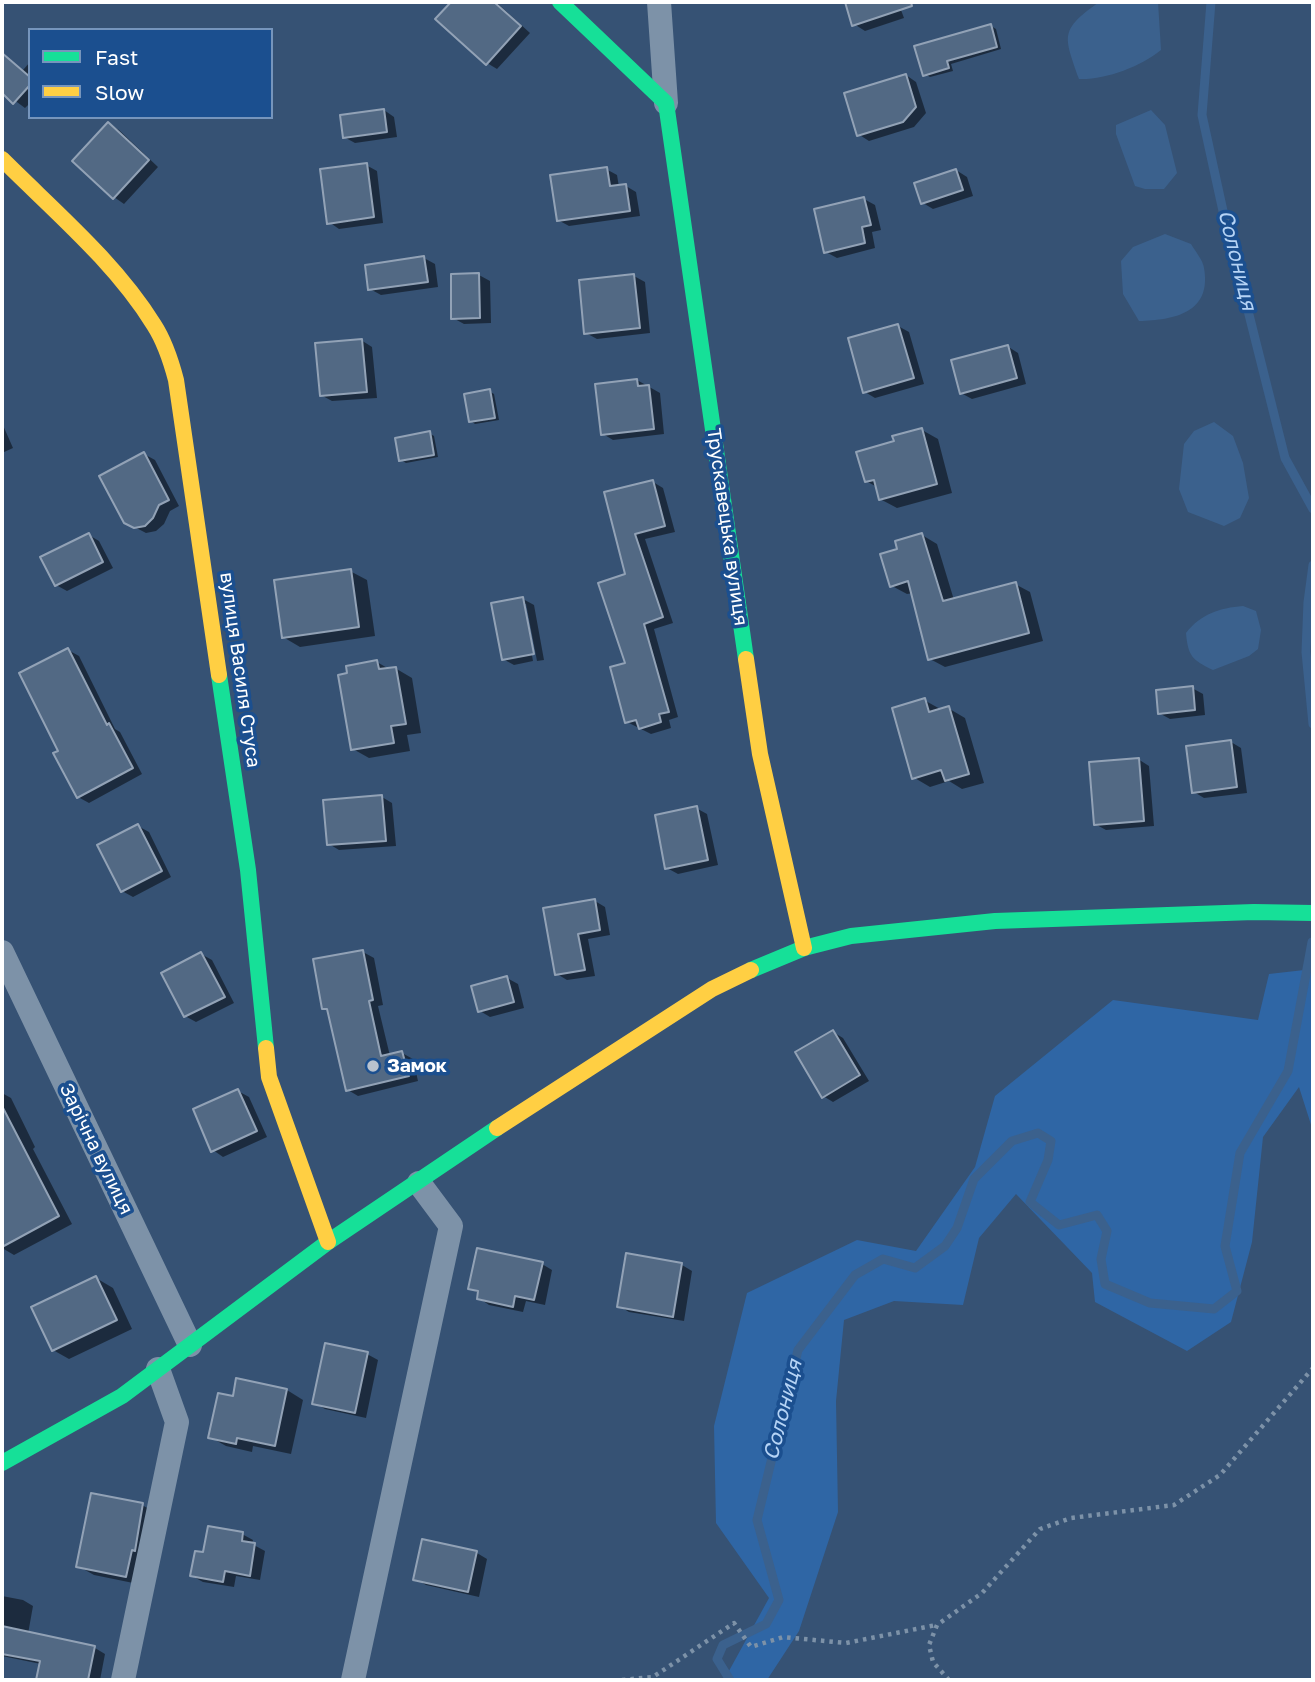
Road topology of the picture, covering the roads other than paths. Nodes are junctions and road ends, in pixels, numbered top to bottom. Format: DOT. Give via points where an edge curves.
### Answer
graph roads {
  1 [pos="561,2"];
  2 [pos="659,2"];
  3 [pos="666,103"];
  4 [pos="2,159"];
  5 [pos="1313,913"];
  6 [pos="804,948"];
  7 [pos="2,952"];
  8 [pos="419,1183"];
  9 [pos="328,1242"];
  10 [pos="190,1345"];
  11 [pos="158,1369"];
  12 [pos="2,1464"];
  13 [pos="124,1680"];
  14 [pos="353,1680"];
  1 -- 3 [label="street"];
  2 -- 3 [label="street, Трускавецька вулиця"];
  3 -- 6 [label="street, Трускавецька вулиця" via="760,754"];
  4 -- 9 [label="street, вулиця Василя Стуса" via="110,268 154,325 176,380 248,870 269,1077"];
  5 -- 6 [label="street" via="995,921 851,936"];
  6 -- 8 [label="street" via="712,989"];
  7 -- 10 [label="street, Зарічна вулиця"];
  8 -- 9 [label="street"];
  8 -- 14 [label="street" via="451,1226"];
  9 -- 10 [label="street"];
  10 -- 11 [label="street"];
  11 -- 12 [label="street" via="122,1396"];
  11 -- 13 [label="street" via="177,1422"];
}
